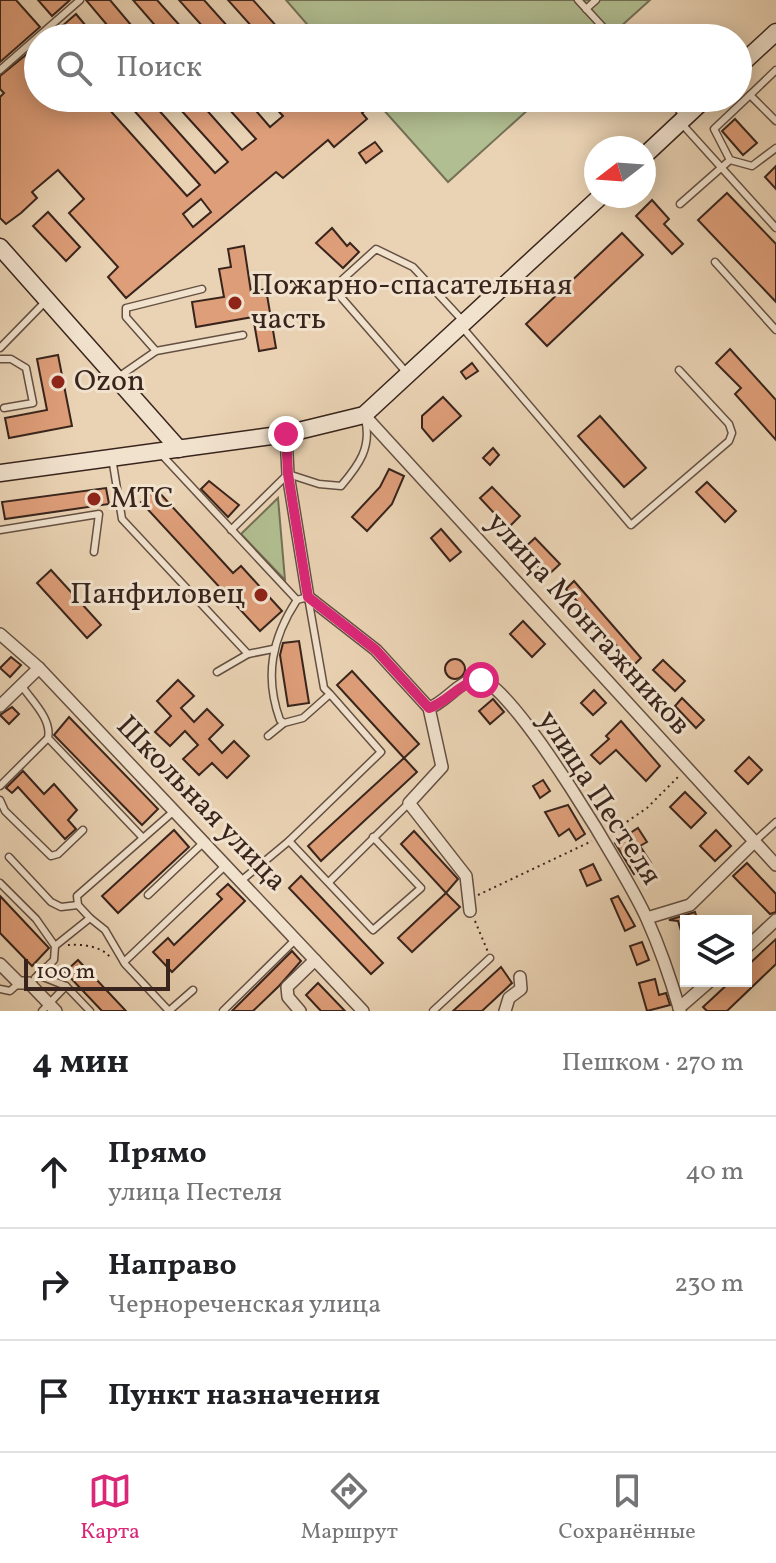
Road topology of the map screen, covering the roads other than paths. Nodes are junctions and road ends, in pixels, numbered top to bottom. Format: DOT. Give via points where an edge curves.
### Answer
graph roads {
  1 [pos="80,0"];
  2 [pos="578,0"];
  3 [pos="596,0"];
  4 [pos="586,9"];
  5 [pos="53,24"];
  6 [pos="600,24"];
  7 [pos="775,35"];
  8 [pos="24,49"];
  9 [pos="752,55"];
  10 [pos="0,70"];
  11 [pos="776,70"];
  12 [pos="752,93"];
  13 [pos="752,97"];
  14 [pos="678,112"];
  15 [pos="691,112"];
  16 [pos="732,112"];
  17 [pos="683,119"];
  18 [pos="776,121"];
  19 [pos="656,145"];
  20 [pos="776,148"];
  21 [pos="730,160"];
  22 [pos="720,166"];
  23 [pos="680,204"];
  24 [pos="588,208"];
  25 [pos="776,228"];
  26 [pos="0,247"];
  27 [pos="715,262"];
  28 [pos="202,289"];
  29 [pos="48,300"];
  30 [pos="464,326"];
  31 [pos="776,330"];
  32 [pos="243,335"];
  33 [pos="0,348"];
  34 [pos="156,351"];
  35 [pos="0,359"];
  36 [pos="679,370"];
  37 [pos="410,377"];
  38 [pos="117,378"];
  39 [pos="4,408"];
  40 [pos="364,415"];
  41 [pos="286,434"];
  42 [pos="179,449"];
  43 [pos="158,452"];
  44 [pos="112,458"];
  45 [pos="0,473"];
  46 [pos="288,474"];
  47 [pos="0,530"];
  48 [pos="231,530"];
  49 [pos="94,552"];
  50 [pos="302,598"];
  51 [pos="0,634"];
  52 [pos="273,649"];
  53 [pos="248,654"];
  54 [pos="39,668"];
  55 [pos="217,672"];
  56 [pos="21,685"];
  57 [pos="330,694"];
  58 [pos="0,706"];
  59 [pos="429,708"];
  60 [pos="284,723"];
  61 [pos="268,736"];
  62 [pos="48,738"];
  63 [pos="0,786"];
  64 [pos="0,800"];
  65 [pos="409,803"];
  66 [pos="174,811"];
  67 [pos="776,822"];
  68 [pos="83,830"];
  69 [pos="373,837"];
  70 [pos="143,838"];
  71 [pos="289,841"];
  72 [pos="204,842"];
  73 [pos="754,842"];
  74 [pos="9,857"];
  75 [pos="227,864"];
  76 [pos="776,865"];
  77 [pos="242,880"];
  78 [pos="329,882"];
  79 [pos="0,883"];
  80 [pos="148,895"];
  81 [pos="78,905"];
  82 [pos="470,911"];
  83 [pos="90,918"];
  84 [pos="647,918"];
  85 [pos="776,920"];
  86 [pos="296,939"];
  87 [pos="752,942"];
  88 [pos="55,946"];
  89 [pos="490,958"];
  90 [pos="315,960"];
  91 [pos="125,963"];
  92 [pos="0,964"];
  93 [pos="520,977"];
  94 [pos="29,980"];
  95 [pos="66,986"];
  96 [pos="704,987"];
  97 [pos="0,989"];
  98 [pos="193,990"];
  99 [pos="178,1003"];
  100 [pos="49,1008"];
  101 [pos="680,1009"];
  102 [pos="90,1011"];
  103 [pos="169,1011"];
  104 [pos="186,1011"];
  105 [pos="223,1011"];
  106 [pos="300,1011"];
  107 [pos="363,1011"];
  108 [pos="433,1011"];
  109 [pos="505,1011"];
  1 -- 5 [label="lane"];
  2 -- 4 [label="lane"];
  3 -- 4 [label="lane"];
  4 -- 6 [label="lane"];
  7 -- 9 [label="main road"];
  8 -- 10 [label="lane"];
  11 -- 12 [label="lane"];
  13 -- 18 [label="lane"];
  14 -- 17 [label="lane"];
  15 -- 17 [label="main road"];
  16 -- 21 [label="lane" via="714,129"];
  17 -- 19 [label="main road"];
  17 -- 22 [label="lane"];
  20 -- 21 [label="lane" via="752,166"];
  21 -- 22 [label="lane"];
  22 -- 23 [label="lane"];
  22 -- 25 [label="lane"];
  24 -- 30 [label="main road"];
  26 -- 29 [label="main road"];
  27 -- 31 [label="lane"];
  28 -- 34 [label="lane" via="126,308 126,317"];
  29 -- 33 [label="lane"];
  29 -- 38 [label="main road"];
  30 -- 36 [label="lane" via="631,525 732,433"];
  30 -- 37 [label="main road"];
  30 -- 37 [label="lane" via="413,267 376,249 333,288"];
  32 -- 34 [label="lane"];
  34 -- 38 [label="lane"];
  35 -- 39 [label="lane" via="26,368 33,403"];
  37 -- 40 [label="main road"];
  38 -- 42 [label="main road"];
  40 -- 41 [label="main road"];
  40 -- 46 [label="lane" via="370,437 359,464 341,486"];
  40 -- 73 [label="street, улица Монтажников"];
  41 -- 42 [label="main road"];
  41 -- 46 [label="street"];
  42 -- 43 [label="main road"];
  43 -- 44 [label="main road"];
  43 -- 48 [label="lane"];
  44 -- 45 [label="main road"];
  44 -- 53 [label="lane" via="122,519"];
  46 -- 48 [label="lane"];
  46 -- 50 [label="street"];
  47 -- 49 [label="lane" via="99,514"];
  48 -- 50 [label="lane"];
  50 -- 52 [label="lane"];
  50 -- 57 [label="lane" via="324,688"];
  50 -- 59 [label="street" via="376,650"];
  51 -- 54 [label="street, Школьная улица"];
  52 -- 53 [label="lane"];
  52 -- 60 [label="lane" via="269,673"];
  53 -- 55 [label="lane"];
  54 -- 56 [label="street"];
  54 -- 66 [label="street, Школьная улица"];
  56 -- 58 [label="street"];
  56 -- 62 [label="lane" via="46,720"];
  57 -- 60 [label="lane" via="303,718"];
  57 -- 71 [label="lane" via="381,752"];
  59 -- 65 [label="street" via="442,767"];
  59 -- 84 [label="street, улица Пестеля" via="470,681 490,684 547,752"];
  60 -- 61 [label="lane"];
  62 -- 63 [label="lane"];
  62 -- 70 [label="lane"];
  64 -- 68 [label="lane" via="51,856"];
  65 -- 69 [label="lane"];
  65 -- 82 [label="street" via="466,876"];
  66 -- 70 [label="lane"];
  66 -- 72 [label="street, Школьная улица"];
  67 -- 73 [label="lane"];
  69 -- 78 [label="lane"];
  69 -- 78 [label="lane" via="421,888 373,930"];
  70 -- 81 [label="lane" via="77,896"];
  71 -- 77 [label="lane"];
  71 -- 78 [label="lane"];
  72 -- 75 [label="street, Школьная улица"];
  72 -- 80 [label="lane"];
  73 -- 76 [label="street, улица Монтажников"];
  73 -- 84 [label="street" via="690,905"];
  74 -- 81 [label="lane" via="51,902"];
  75 -- 77 [label="street, Школьная улица"];
  75 -- 91 [label="lane"];
  77 -- 86 [label="street, Школьная улица"];
  79 -- 88 [label="lane"];
  81 -- 83 [label="lane"];
  83 -- 88 [label="lane"];
  83 -- 91 [label="lane" via="105,930"];
  84 -- 101 [label="street, улица Пестеля"];
  85 -- 87 [label="street"];
  86 -- 90 [label="street, Школьная улица"];
  86 -- 105 [label="lane"];
  88 -- 94 [label="lane" via="54,960"];
  89 -- 108 [label="lane"];
  90 -- 106 [label="street" via="287,987"];
  90 -- 107 [label="street, Школьная улица"];
  91 -- 103 [label="lane"];
  92 -- 94 [label="street"];
  93 -- 109 [label="street" via="521,989 509,998"];
  94 -- 95 [label="lane"];
  94 -- 97 [label="lane" via="10,991"];
  94 -- 100 [label="street"];
  95 -- 100 [label="lane"];
  95 -- 102 [label="lane"];
  96 -- 101 [label="street"];
  98 -- 99 [label="lane"];
  99 -- 103 [label="lane"];
  99 -- 104 [label="lane"];
}
